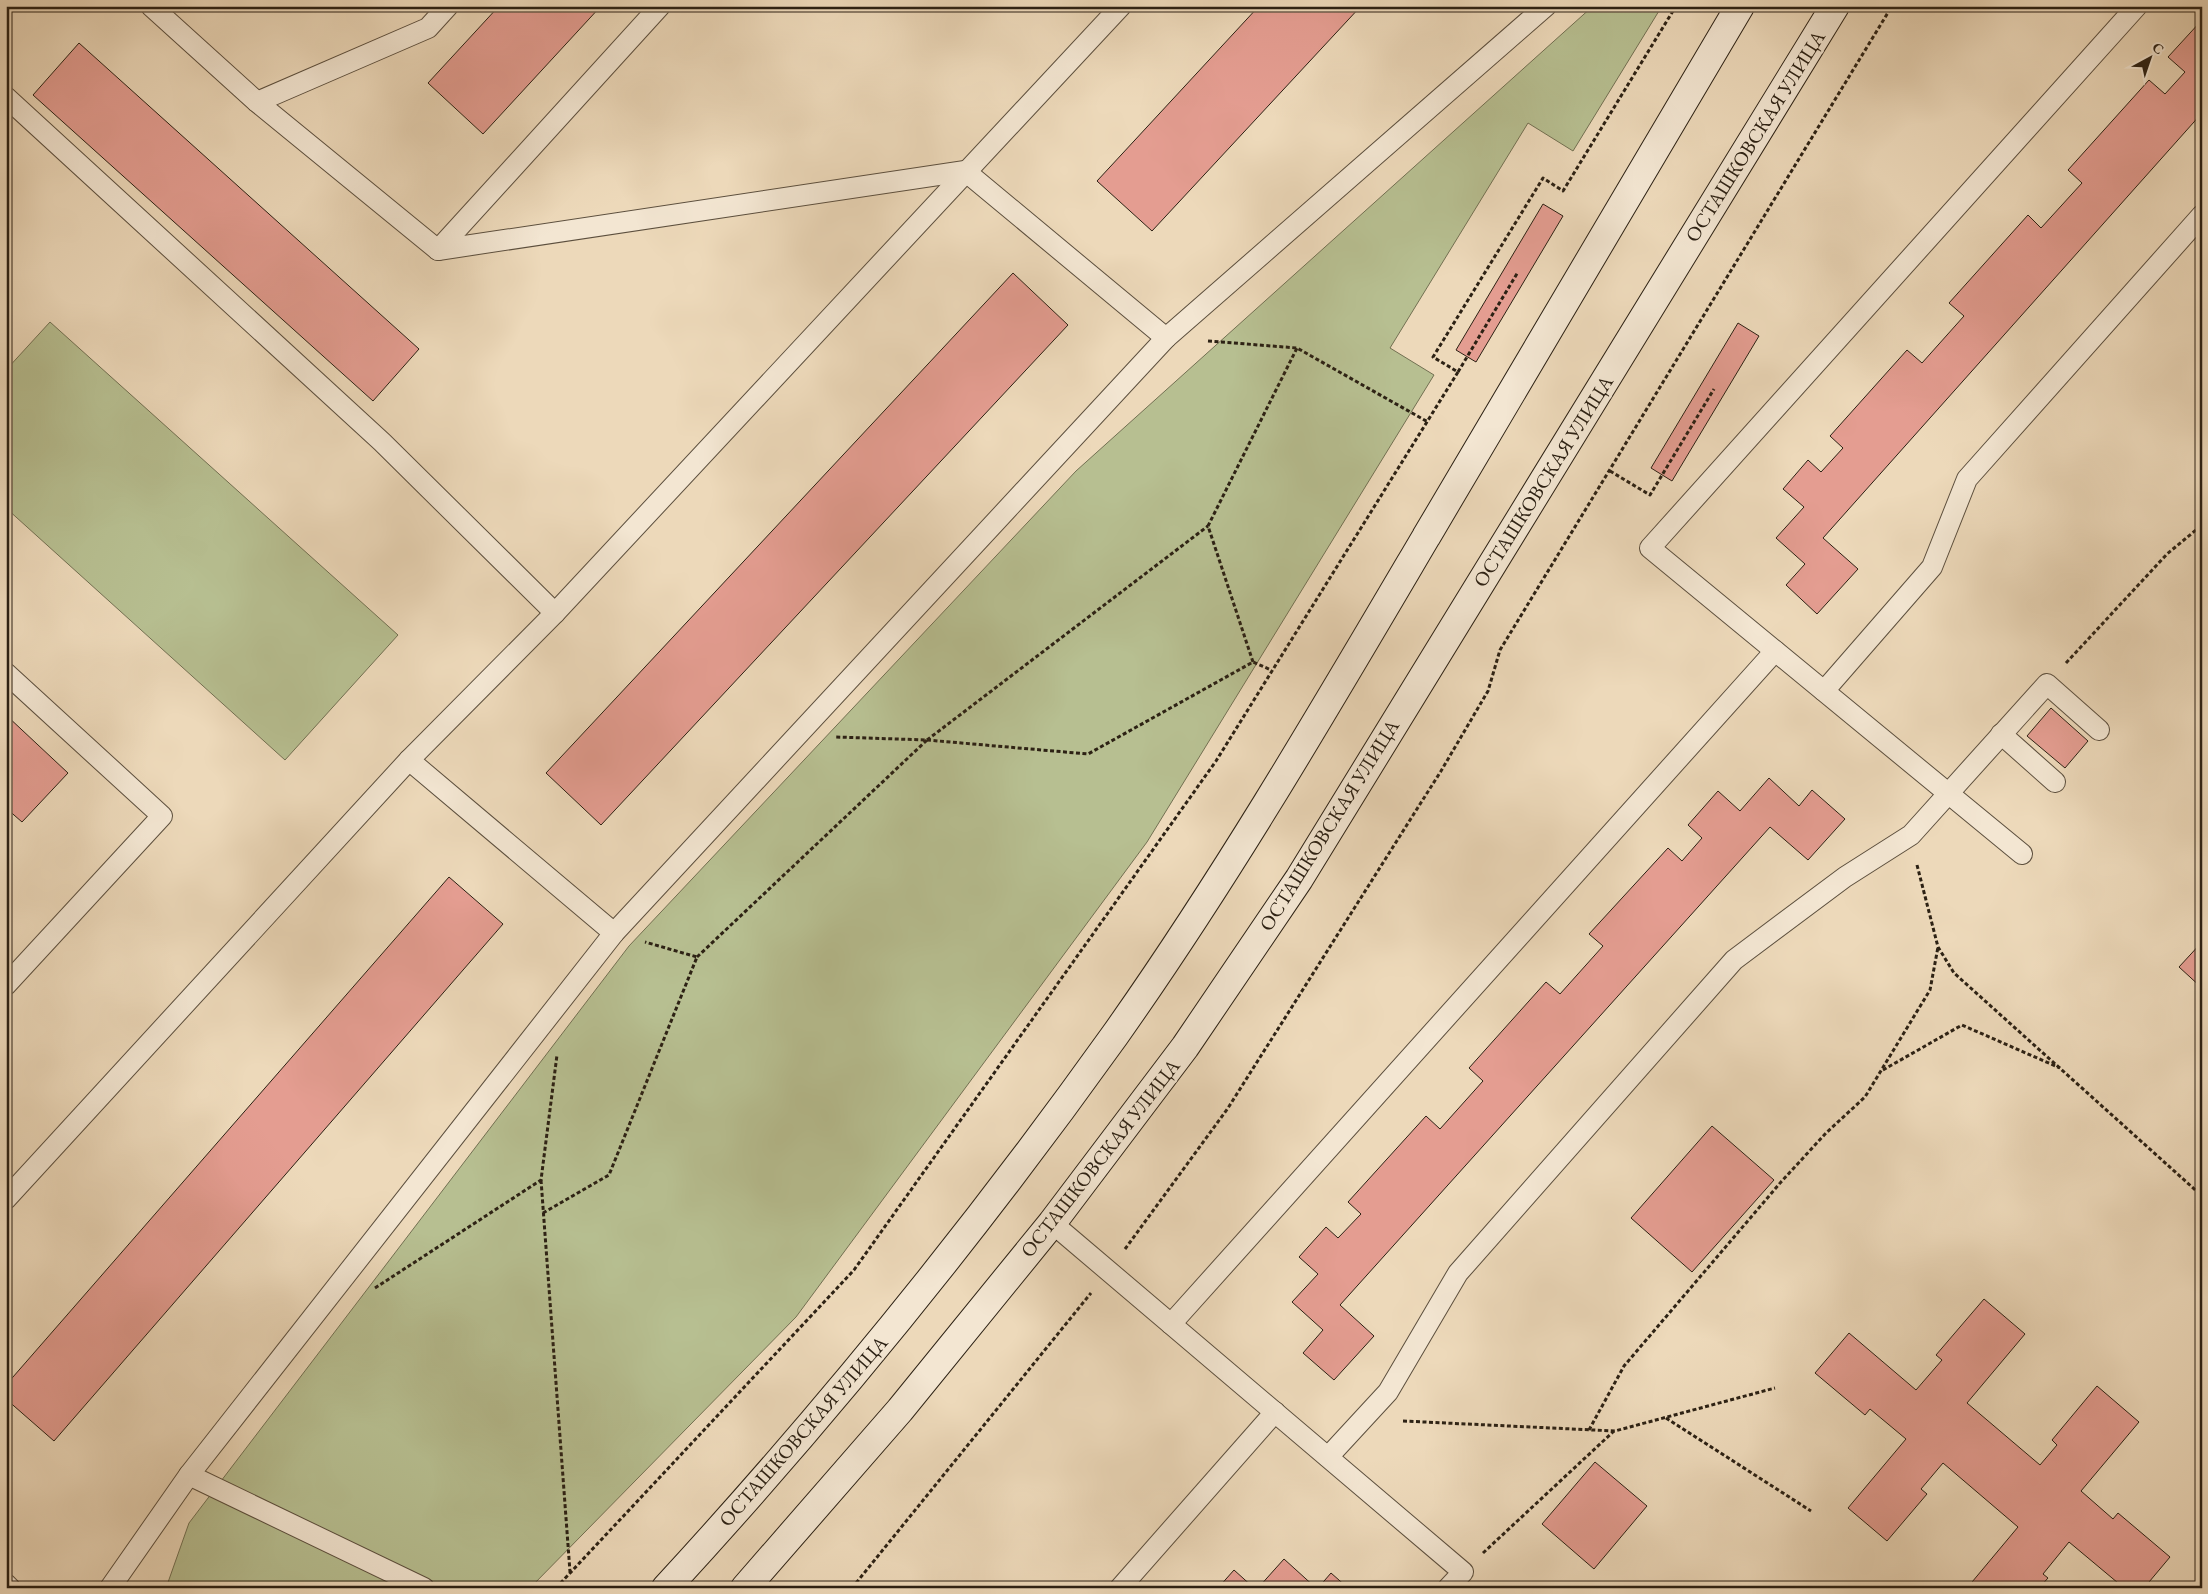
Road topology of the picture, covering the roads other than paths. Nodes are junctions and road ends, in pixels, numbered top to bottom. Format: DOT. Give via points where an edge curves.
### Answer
graph roads {
  1 [pos="152,6"];
  2 [pos="448,6"];
  3 [pos="660,6"];
  4 [pos="1121,6"];
  5 [pos="1546,6"];
  6 [pos="1740,6"];
  7 [pos="1835,6"];
  8 [pos="2137,6"];
  9 [pos="6,97"];
  10 [pos="257,102"];
  11 [pos="966,171"];
  12 [pos="2202,215"];
  13 [pos="438,250"];
  14 [pos="1166,338"];
  15 [pos="555,614"];
  16 [pos="1775,651"];
  17 [pos="6,673"];
  18 [pos="1824,691"];
  19 [pos="2099,730"];
  20 [pos="2002,734"];
  21 [pos="409,760"];
  22 [pos="2055,782"];
  23 [pos="1948,794"];
  24 [pos="2022,854"];
  25 [pos="614,933"];
  26 [pos="6,985"];
  27 [pos="9,1190"];
  28 [pos="1052,1223"];
  29 [pos="1171,1324"];
  30 [pos="1275,1412"];
  31 [pos="1328,1457"];
  32 [pos="189,1475"];
  33 [pos="6,1584"];
  34 [pos="10,1588"];
  35 [pos="110,1588"];
  36 [pos="424,1588"];
  37 [pos="666,1588"];
  38 [pos="745,1588"];
  39 [pos="1120,1588"];
  40 [pos="1448,1588"];
  1 -- 10 [label="lane"];
  2 -- 10 [label="lane" via="428,28"];
  3 -- 13 [label="lane"];
  4 -- 11 [label="lane"];
  5 -- 14 [label="lane"];
  6 -- 37 [label="main road, ОСТАШКОВСКАЯ УЛИЦА" via="1328,704 1240,846 1116,1033 976,1222 855,1374"];
  7 -- 28 [label="main road, ОСТАШКОВСКАЯ УЛИЦА" via="1299,879 1185,1047"];
  8 -- 16 [label="lane" via="1650,548"];
  9 -- 15 [label="lane" via="382,442"];
  10 -- 13 [label="lane"];
  11 -- 13 [label="lane"];
  11 -- 14 [label="lane"];
  11 -- 15 [label="lane"];
  12 -- 18 [label="lane" via="1967,479 1932,567"];
  14 -- 25 [label="lane"];
  15 -- 21 [label="lane"];
  16 -- 18 [label="lane"];
  16 -- 29 [label="lane"];
  17 -- 26 [label="lane" via="162,816"];
  18 -- 23 [label="lane"];
  19 -- 20 [label="lane" via="2047,684"];
  20 -- 22 [label="lane"];
  20 -- 23 [label="lane"];
  21 -- 25 [label="lane"];
  21 -- 27 [label="lane"];
  23 -- 24 [label="lane"];
  23 -- 31 [label="lane" via="1910,835 1845,878 1734,960 1458,1272 1388,1392"];
  25 -- 32 [label="lane"];
  28 -- 29 [label="lane"];
  28 -- 38 [label="main road, ОСТАШКОВСКАЯ УЛИЦА" via="900,1410"];
  29 -- 30 [label="lane"];
  30 -- 31 [label="lane"];
  30 -- 39 [label="lane"];
  31 -- 40 [label="lane" via="1463,1572"];
  32 -- 35 [label="lane"];
  32 -- 36 [label="lane"];
  33 -- 34 [label="lane"];
}
